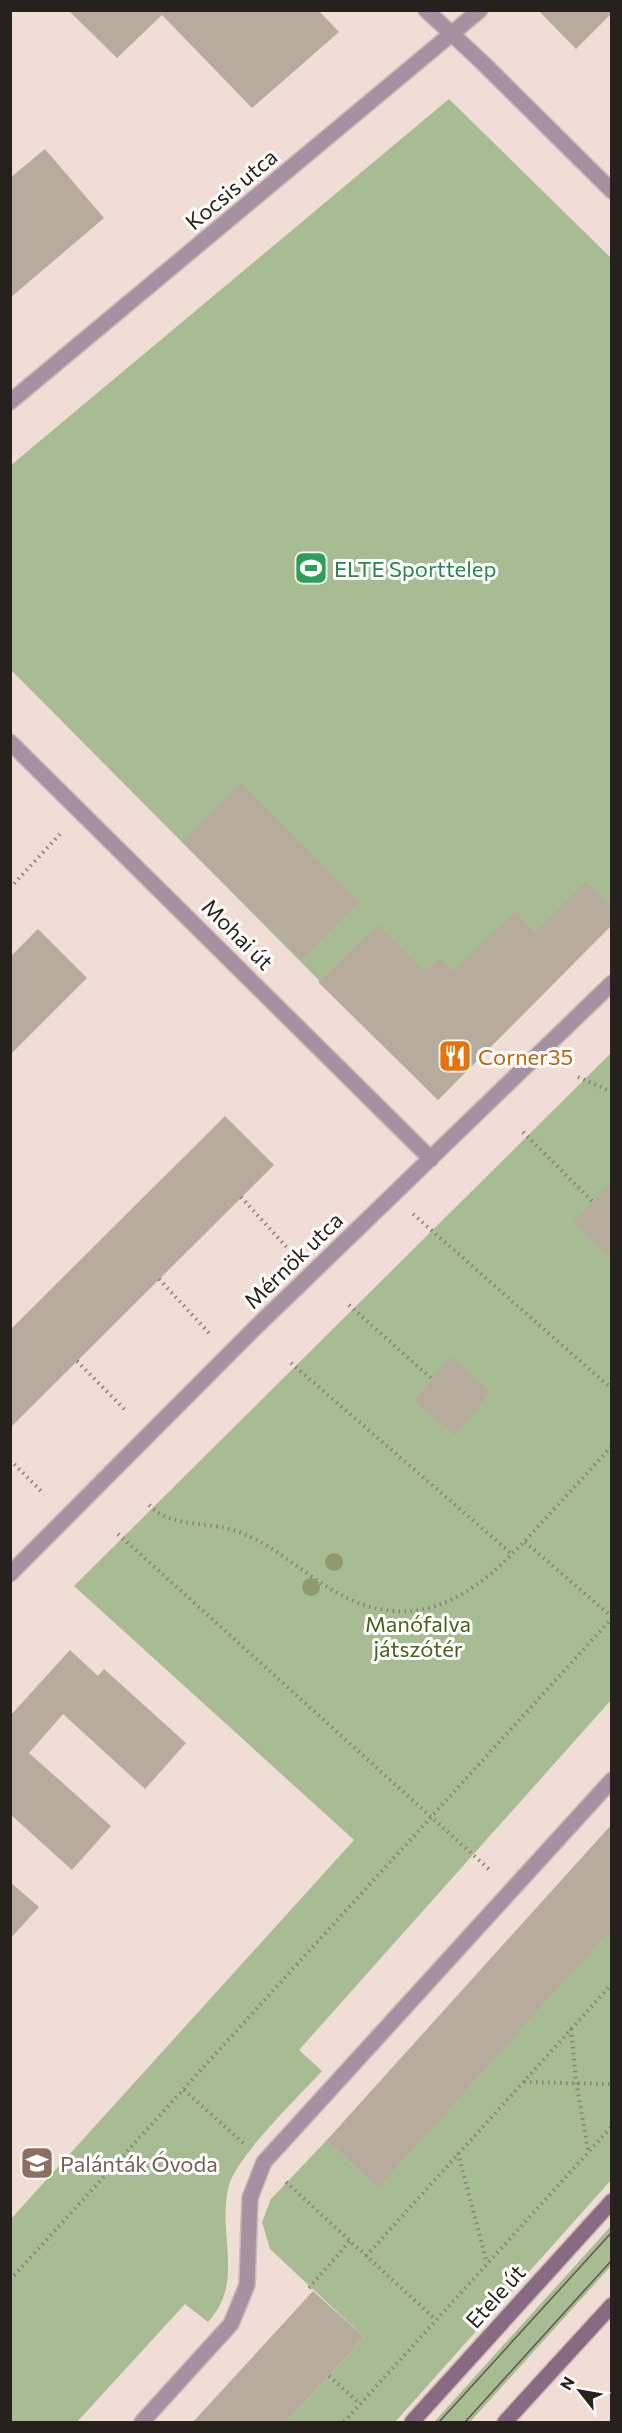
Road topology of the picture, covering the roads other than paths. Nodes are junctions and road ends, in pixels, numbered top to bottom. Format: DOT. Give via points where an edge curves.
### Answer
graph roads {
  1 [pos="426,10"];
  2 [pos="480,10"];
  3 [pos="451,36"];
  4 [pos="612,192"];
  5 [pos="10,402"];
  6 [pos="10,742"];
  7 [pos="612,983"];
  8 [pos="431,1159"];
  9 [pos="10,1574"];
  10 [pos="612,1780"];
  11 [pos="612,2200"];
  12 [pos="612,2305"];
  13 [pos="142,2422"];
  14 [pos="412,2422"];
  15 [pos="505,2422"];
  1 -- 3 [label="street"];
  2 -- 3 [label="street, Kocsis utca"];
  3 -- 4 [label="street"];
  3 -- 5 [label="street, Kocsis utca"];
  6 -- 8 [label="street, Mohai út"];
  7 -- 8 [label="street, Mérnök utca"];
  8 -- 9 [label="street, Mérnök utca" via="253,1330"];
  10 -- 13 [label="street" via="264,2162 250,2198 247,2285 231,2325"];
  11 -- 14 [label="main road, Etele út"];
  12 -- 15 [label="main road"];
}
